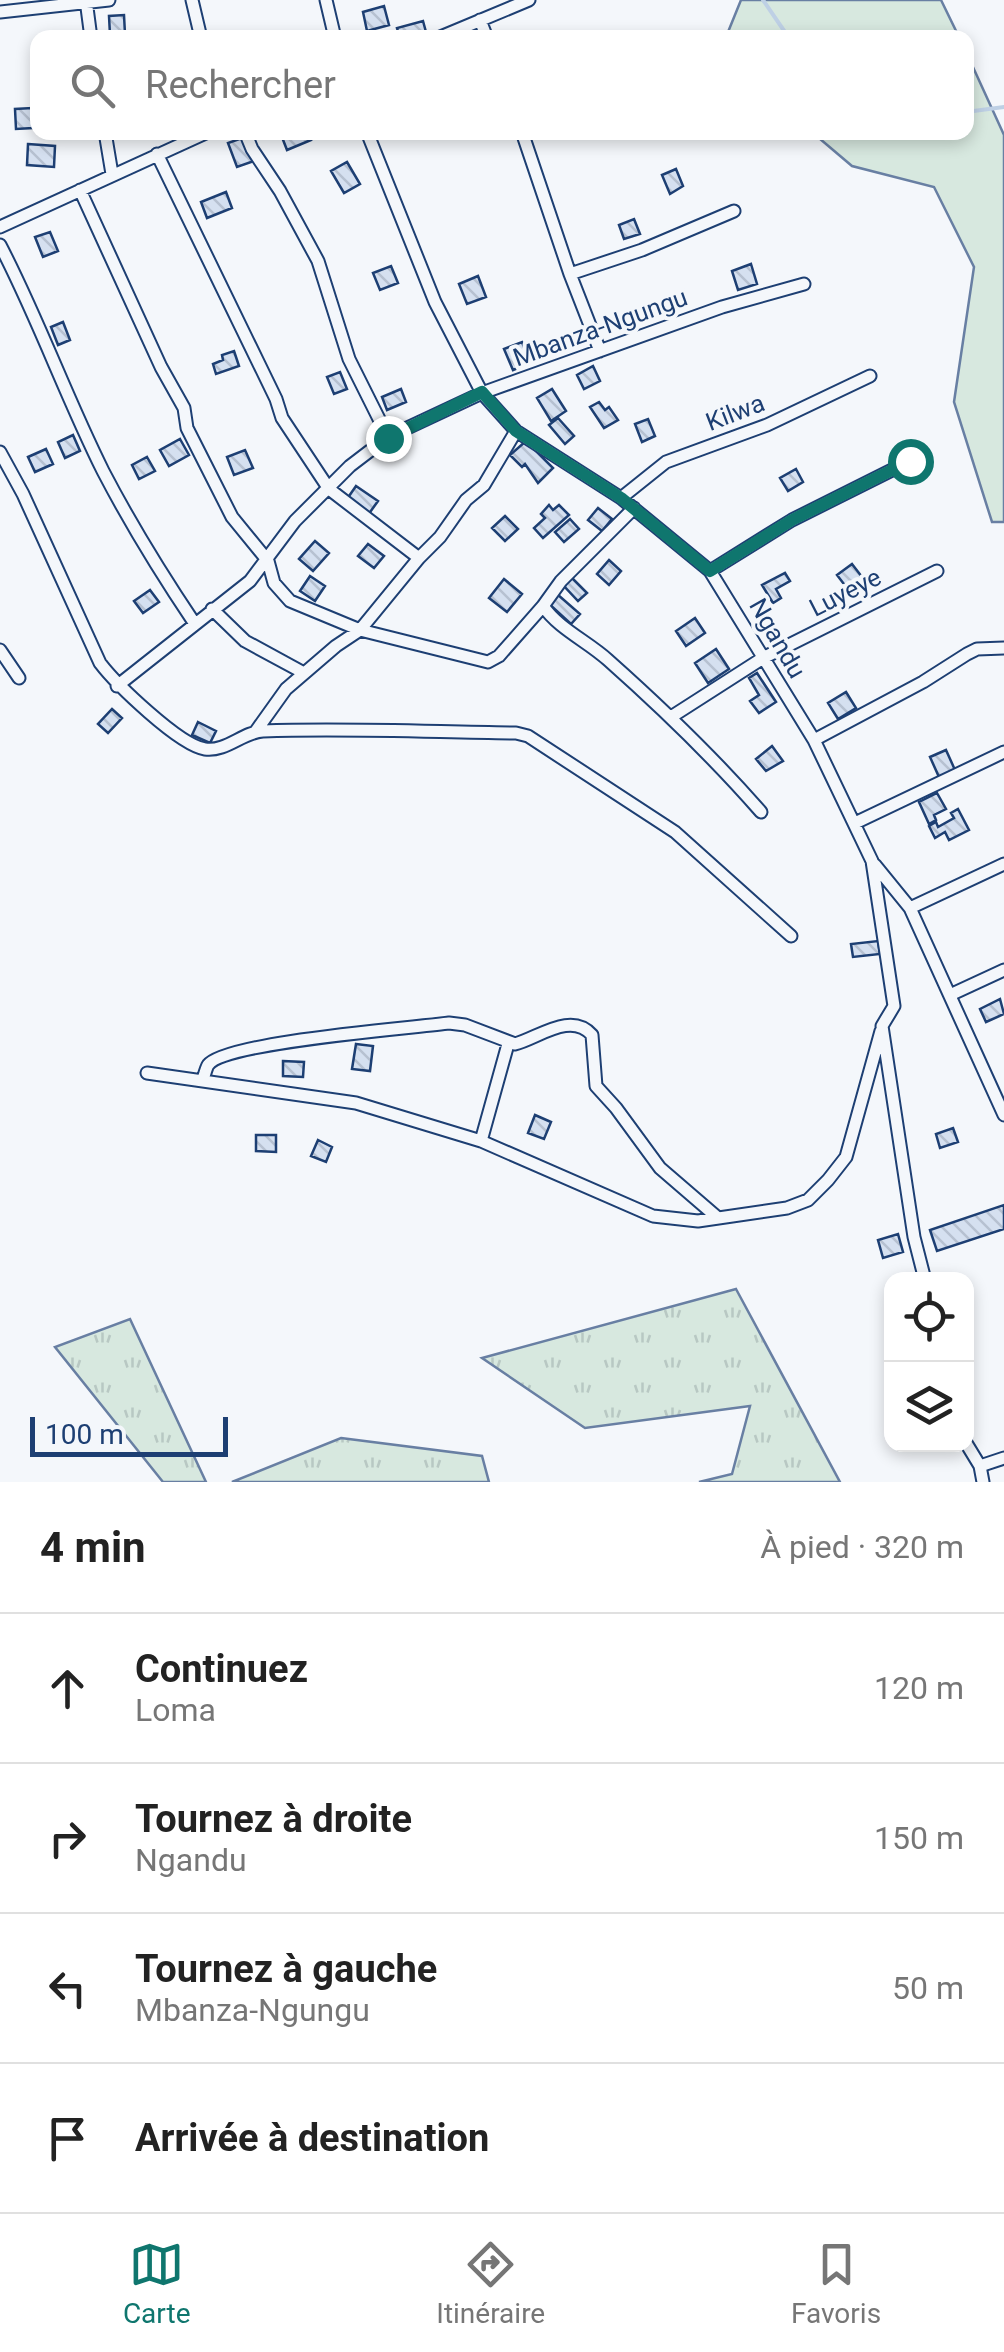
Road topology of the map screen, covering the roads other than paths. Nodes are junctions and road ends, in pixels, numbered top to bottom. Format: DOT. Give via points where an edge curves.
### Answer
graph roads {
  1 [pos="110,0"];
  2 [pos="192,0"];
  3 [pos="326,0"];
  4 [pos="529,0"];
  5 [pos="86,2"];
  6 [pos="0,12"];
  7 [pos="480,20"];
  8 [pos="90,30"];
  9 [pos="199,30"];
  10 [pos="333,30"];
  11 [pos="457,30"];
  12 [pos="484,30"];
  13 [pos="106,140"];
  14 [pos="189,140"];
  15 [pos="248,140"];
  16 [pos="370,140"];
  17 [pos="525,140"];
  18 [pos="156,154"];
  19 [pos="112,174"];
  20 [pos="80,190"];
  21 [pos="734,211"];
  22 [pos="0,226"];
  23 [pos="0,245"];
  24 [pos="570,274"];
  25 [pos="804,284"];
  26 [pos="600,351"];
  27 [pos="870,376"];
  28 [pos="482,392"];
  29 [pos="516,431"];
  30 [pos="388,438"];
  31 [pos="0,452"];
  32 [pos="910,461"];
  33 [pos="329,489"];
  34 [pos="621,498"];
  35 [pos="634,508"];
  36 [pos="419,558"];
  37 [pos="268,561"];
  38 [pos="937,570"];
  39 [pos="710,571"];
  40 [pos="542,606"];
  41 [pos="212,609"];
  42 [pos="195,624"];
  43 [pos="360,630"];
  44 [pos="1004,648"];
  45 [pos="0,650"];
  46 [pos="763,658"];
  47 [pos="304,673"];
  48 [pos="19,678"];
  49 [pos="117,686"];
  50 [pos="671,717"];
  51 [pos="256,731"];
  52 [pos="814,740"];
  53 [pos="1004,752"];
  54 [pos="761,812"];
  55 [pos="855,822"];
  56 [pos="872,862"];
  57 [pos="1004,864"];
  58 [pos="910,908"];
  59 [pos="791,936"];
  60 [pos="1004,970"];
  61 [pos="950,995"];
  62 [pos="882,1026"];
  63 [pos="508,1044"];
  64 [pos="147,1073"];
  65 [pos="203,1080"];
  66 [pos="1004,1115"];
  67 [pos="481,1141"];
  68 [pos="718,1218"];
  69 [pos="923,1272"];
  70 [pos="971,1452"];
  71 [pos="1004,1458"];
  72 [pos="980,1466"];
  73 [pos="983,1482"];
  1 -- 5 [label="street"];
  2 -- 9 [label="street"];
  3 -- 10 [label="street"];
  4 -- 7 [label="street"];
  5 -- 6 [label="street"];
  5 -- 8 [label="street"];
  7 -- 11 [label="street"];
  7 -- 12 [label="street"];
  13 -- 19 [label="street"];
  14 -- 18 [label="street"];
  15 -- 30 [label="street" via="318,261 349,358"];
  16 -- 28 [label="street, Ngandu" via="435,302"];
  17 -- 24 [label="street"];
  18 -- 19 [label="street"];
  18 -- 33 [label="street" via="282,418"];
  19 -- 20 [label="street"];
  20 -- 22 [label="street"];
  20 -- 37 [label="street" via="232,517"];
  21 -- 24 [label="street"];
  23 -- 42 [label="street" via="105,474"];
  24 -- 26 [label="street"];
  25 -- 26 [label="street, Mbanza-Ngungu"];
  26 -- 28 [label="street, Mbanza-Ngungu"];
  27 -- 34 [label="street, Kilwa" via="767,425 666,462"];
  28 -- 29 [label="street, Ngandu"];
  28 -- 30 [label="street, Mbanza-Ngungu"];
  29 -- 34 [label="street, Ngandu"];
  29 -- 36 [label="street" via="484,485"];
  30 -- 33 [label="street, Mbanza-Ngungu"];
  31 -- 49 [label="street"];
  32 -- 39 [label="street" via="792,520"];
  33 -- 36 [label="street"];
  33 -- 37 [label="street, Mbanza-Ngungu" via="295,521"];
  34 -- 35 [label="street, Ngandu"];
  35 -- 39 [label="street, Ngandu"];
  35 -- 40 [label="street"];
  36 -- 43 [label="street"];
  37 -- 41 [label="street, Mbanza-Ngungu"];
  37 -- 43 [label="street" via="274,583 290,601"];
  38 -- 46 [label="street, Luyeye"];
  39 -- 46 [label="street, Ngandu"];
  40 -- 43 [label="street" via="488,662"];
  40 -- 50 [label="street"];
  41 -- 42 [label="street, Mbanza-Ngungu"];
  41 -- 47 [label="street" via="246,641"];
  42 -- 49 [label="street, Mbanza-Ngungu"];
  43 -- 47 [label="street"];
  44 -- 52 [label="street" via="967,654"];
  45 -- 48 [label="street"];
  46 -- 50 [label="street, Luyeye"];
  46 -- 52 [label="street, Ngandu"];
  47 -- 51 [label="street"];
  49 -- 51 [label="street" via="203,749"];
  50 -- 54 [label="street"];
  51 -- 59 [label="street" via="528,736 675,832"];
  52 -- 55 [label="street, Ngandu"];
  53 -- 55 [label="street"];
  55 -- 56 [label="street, Ngandu"];
  56 -- 58 [label="street"];
  56 -- 62 [label="street, Ngandu" via="894,1006"];
  57 -- 58 [label="street"];
  58 -- 61 [label="street"];
  60 -- 61 [label="street"];
  61 -- 66 [label="street"];
  62 -- 68 [label="street" via="846,1157 828,1180 808,1200 787,1208"];
  62 -- 69 [label="street, Ngandu"];
  63 -- 65 [label="street" via="449,1024 275,1043 224,1055 211,1062"];
  63 -- 67 [label="street"];
  63 -- 68 [label="street" via="562,1026 588,1030 596,1086 660,1168"];
  64 -- 65 [label="street"];
  65 -- 67 [label="street" via="356,1102"];
  67 -- 68 [label="street" via="654,1216"];
  70 -- 72 [label="street"];
  71 -- 72 [label="street"];
  72 -- 73 [label="street"];
}
